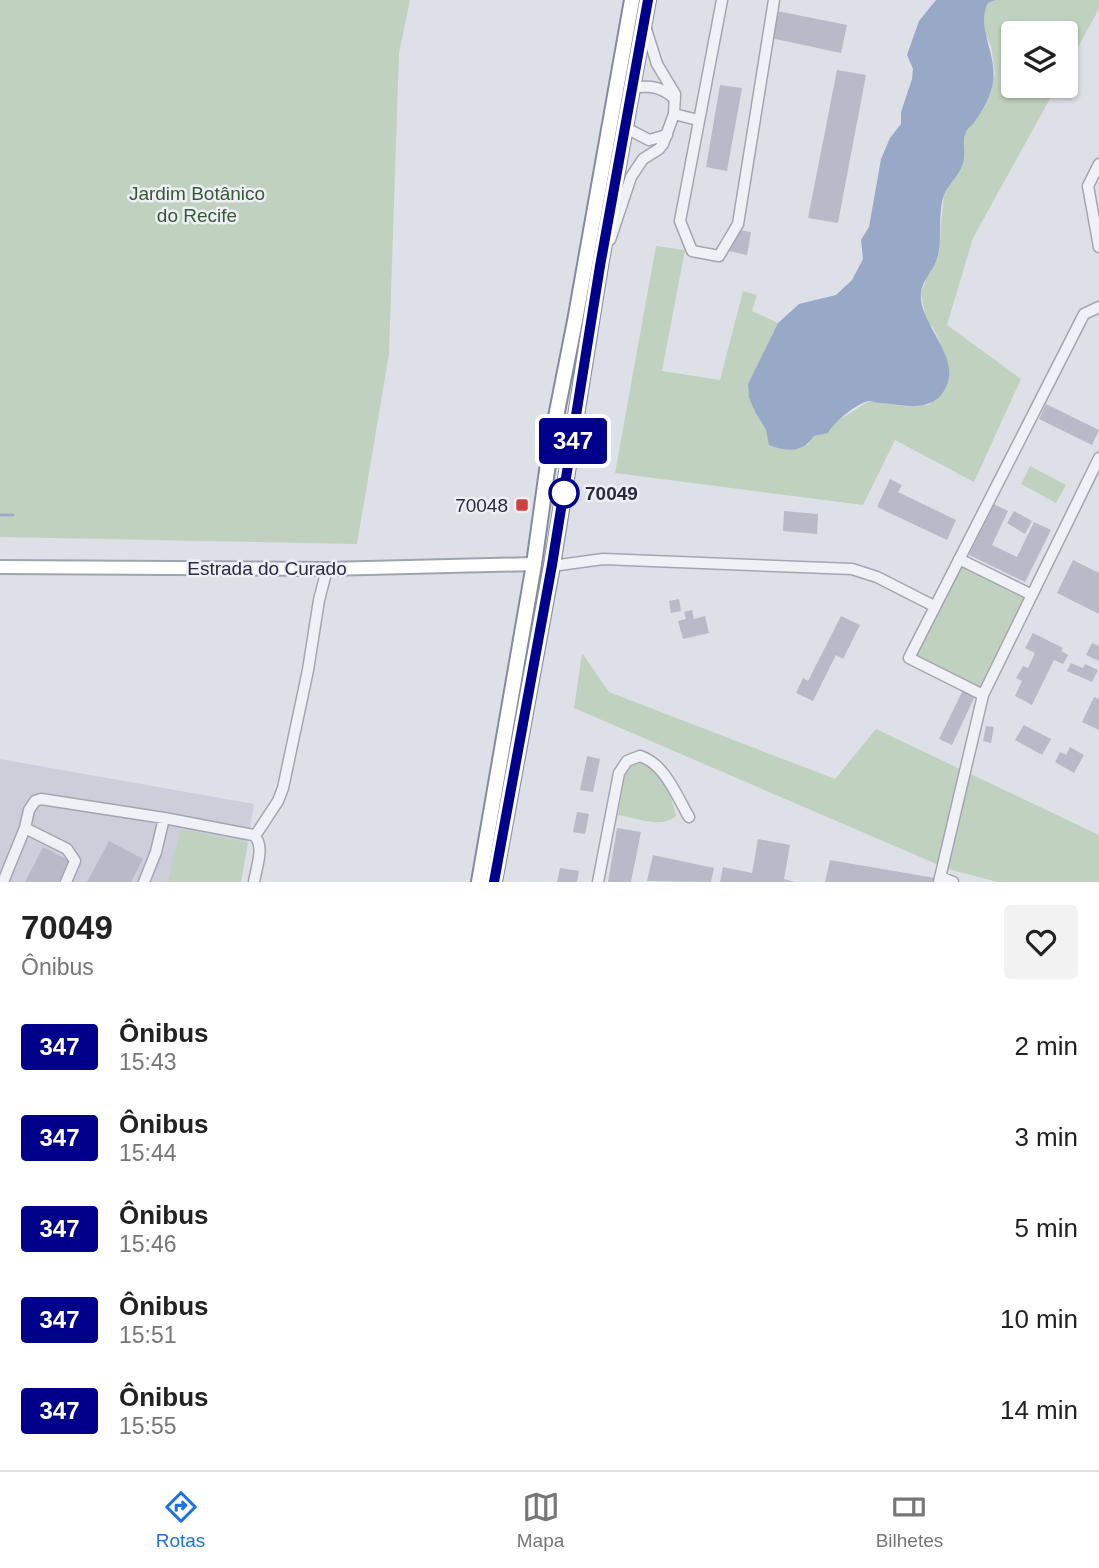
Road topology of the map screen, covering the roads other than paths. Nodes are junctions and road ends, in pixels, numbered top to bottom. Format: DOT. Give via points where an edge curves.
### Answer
graph roads {
  1 [pos="632,0"];
  2 [pos="648,0"];
  3 [pos="722,0"];
  4 [pos="774,0"];
  5 [pos="644,22"];
  6 [pos="633,88"];
  7 [pos="675,99"];
  8 [pos="674,114"];
  9 [pos="698,120"];
  10 [pos="626,128"];
  11 [pos="667,135"];
  12 [pos="1099,164"];
  13 [pos="1099,247"];
  14 [pos="600,266"];
  15 [pos="1099,307"];
  16 [pos="1099,458"];
  17 [pos="959,559"];
  18 [pos="534,564"];
  19 [pos="552,565"];
  20 [pos="0,567"];
  21 [pos="327,569"];
  22 [pos="1032,595"];
  23 [pos="934,606"];
  24 [pos="983,695"];
  25 [pos="689,817"];
  26 [pos="164,818"];
  27 [pos="25,828"];
  28 [pos="255,836"];
  29 [pos="940,879"];
  30 [pos="3,882"];
  31 [pos="66,882"];
  32 [pos="144,882"];
  33 [pos="254,882"];
  34 [pos="479,882"];
  35 [pos="494,882"];
  36 [pos="598,882"];
  37 [pos="953,882"];
  1 -- 18 [label="highway" via="551,442"];
  2 -- 5 [label="highway"];
  3 -- 9 [label="lane"];
  4 -- 9 [label="lane" via="738,224 719,256 692,251 680,221"];
  5 -- 6 [label="highway"];
  5 -- 7 [label="lane" via="657,64 673,87"];
  6 -- 7 [label="lane" via="653,86"];
  6 -- 10 [label="highway"];
  7 -- 8 [label="lane"];
  8 -- 9 [label="lane"];
  8 -- 11 [label="lane"];
  10 -- 11 [label="lane" via="649,140"];
  10 -- 14 [label="highway"];
  11 -- 14 [label="lane" via="631,177"];
  12 -- 13 [label="lane" via="1088,186"];
  14 -- 19 [label="highway"];
  15 -- 17 [label="lane" via="1084,314"];
  16 -- 22 [label="lane"];
  17 -- 22 [label="lane"];
  17 -- 23 [label="lane"];
  18 -- 21 [label="main road, Estrada do Curado"];
  18 -- 34 [label="highway"];
  19 -- 23 [label="lane" via="603,559 852,569"];
  19 -- 35 [label="highway"];
  20 -- 21 [label="main road, Estrada do Curado"];
  21 -- 28 [label="lane" via="283,788"];
  22 -- 24 [label="lane"];
  23 -- 24 [label="lane" via="909,658"];
  24 -- 29 [label="lane"];
  25 -- 36 [label="lane" via="649,758 640,755 627,761 619,773"];
  26 -- 27 [label="lane" via="41,799 29,810"];
  26 -- 28 [label="lane"];
  26 -- 32 [label="lane"];
  27 -- 30 [label="lane"];
  27 -- 31 [label="lane" via="71,853 74,868"];
  28 -- 33 [label="lane" via="260,846"];
  29 -- 37 [label="lane"];
}
